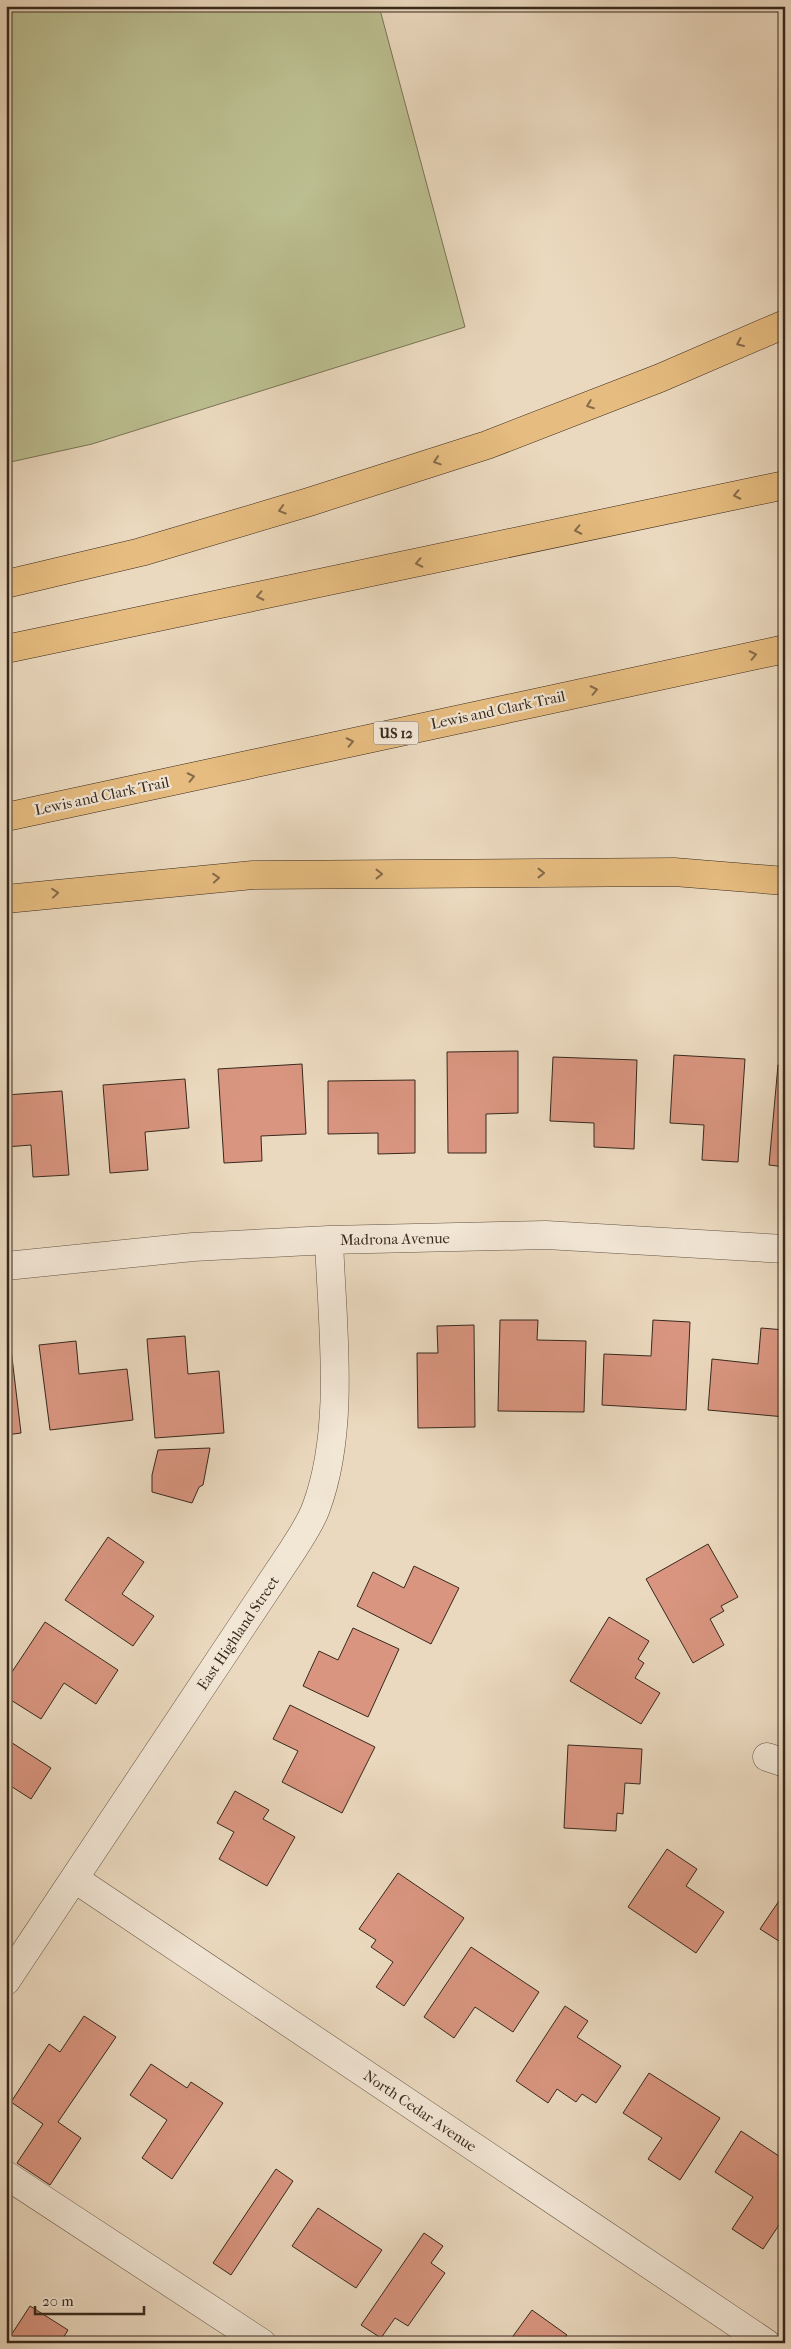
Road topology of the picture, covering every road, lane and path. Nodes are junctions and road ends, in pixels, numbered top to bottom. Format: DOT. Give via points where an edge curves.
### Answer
graph roads {
  1 [pos="785,324"];
  2 [pos="785,485"];
  3 [pos="6,584"];
  4 [pos="785,648"];
  5 [pos="6,649"];
  6 [pos="6,816"];
  7 [pos="785,881"];
  8 [pos="6,899"];
  9 [pos="329,1240"];
  10 [pos="785,1249"];
  11 [pos="6,1266"];
  12 [pos="74,1879"];
  13 [pos="6,1981"];
  14 [pos="6,2175"];
  15 [pos="262,2343"];
  16 [pos="766,2343"];
  1 -- 3 [label="highway, one-way" via="660,378 488,445 141,552"];
  2 -- 5 [label="highway, one-way"];
  6 -- 4 [label="highway, Lewis and Clark Trail / US 12, one-way"];
  8 -- 7 [label="highway, one-way" via="253,875 674,872"];
  9 -- 10 [label="street, Madrona Avenue" via="546,1235"];
  9 -- 11 [label="street, Madrona Avenue" via="193,1247"];
  9 -- 12 [label="street, East Highland Street" via="335,1401 330,1460 316,1509 294,1548"];
  12 -- 13 [label="street, East Highland Street"];
  12 -- 16 [label="street, North Cedar Avenue"];
  14 -- 15 [label="street"];
}
